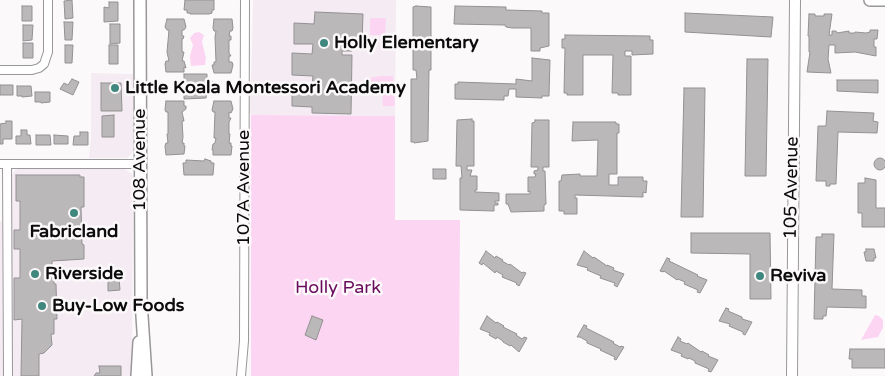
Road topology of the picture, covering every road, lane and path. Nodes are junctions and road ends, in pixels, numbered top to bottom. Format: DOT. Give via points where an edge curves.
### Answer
graph roads {
  1 [pos="48,0"];
  2 [pos="140,0"];
  3 [pos="245,0"];
  4 [pos="795,0"];
  5 [pos="870,0"];
  6 [pos="885,0"];
  7 [pos="0,70"];
  8 [pos="4,164"];
  9 [pos="140,164"];
  10 [pos="141,320"];
  11 [pos="8,376"];
  12 [pos="137,376"];
  13 [pos="146,376"];
  14 [pos="241,376"];
  15 [pos="792,376"];
  1 -- 7 [label="street" via="48,52 44,64 32,70"];
  2 -- 9 [label="main road, 108 Avenue"];
  3 -- 14 [label="street, 107A Avenue" via="244,335"];
  4 -- 15 [label="street, 105 Avenue"];
  5 -- 6 [label="main road"];
  8 -- 9 [label="street"];
  8 -- 11 [label="street"];
  9 -- 10 [label="main road, 108 Avenue"];
  10 -- 12 [label="main road, 108 Avenue"];
  10 -- 13 [label="main road, 108 Avenue"];
}
